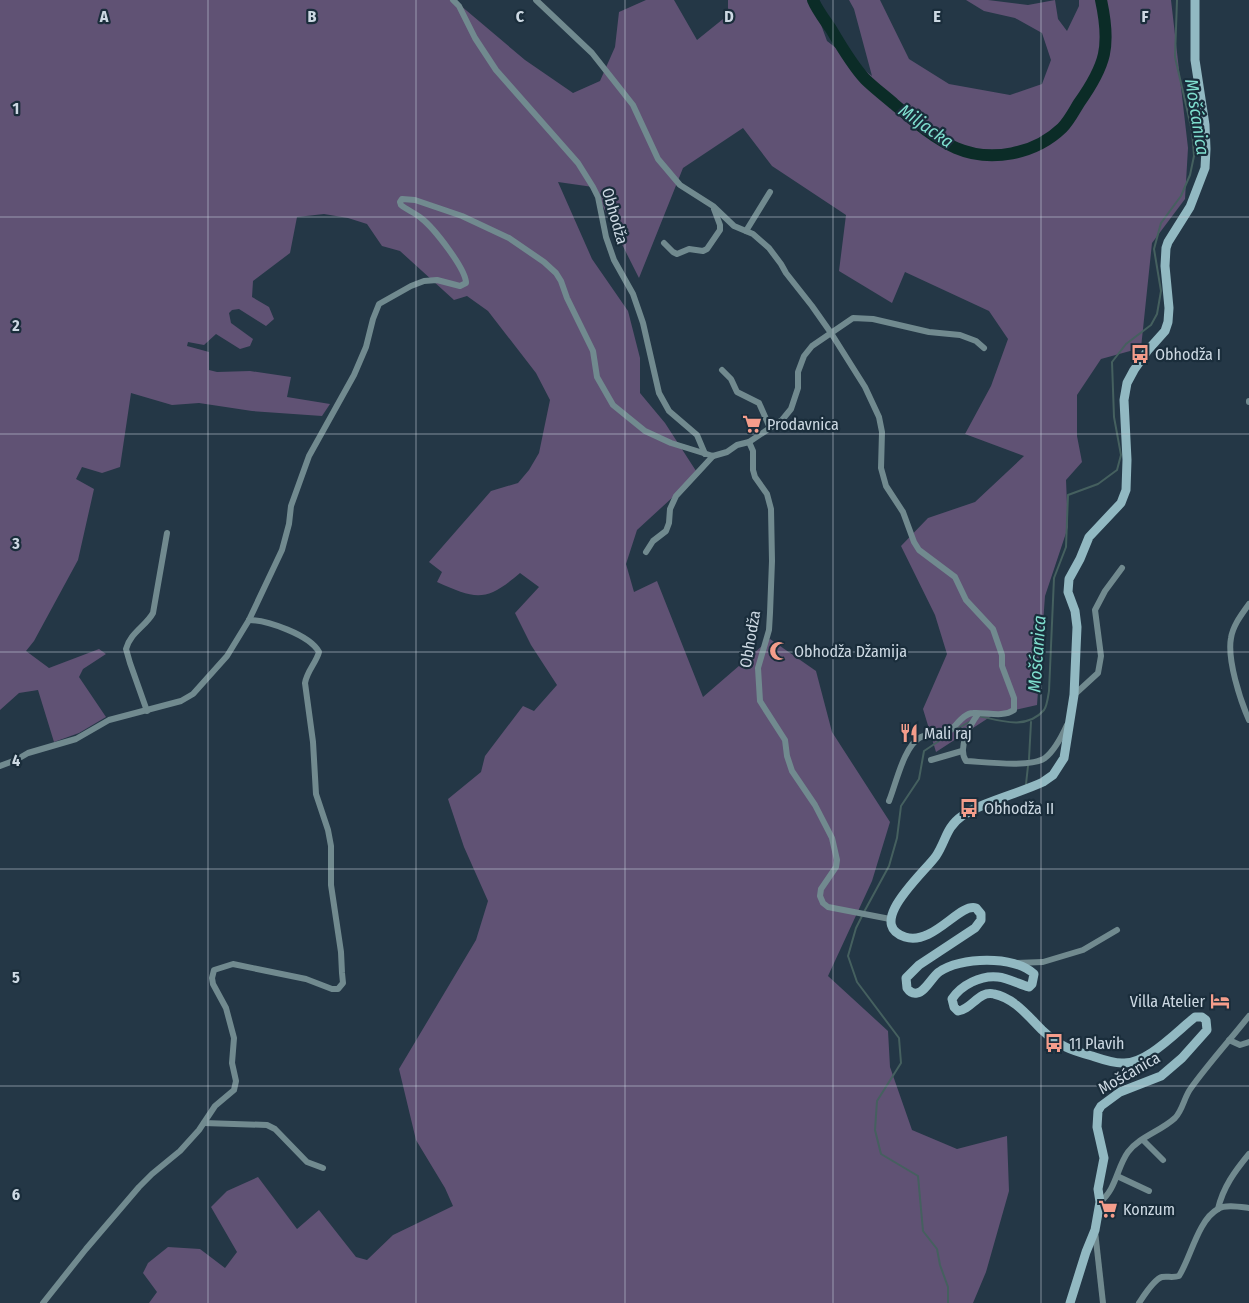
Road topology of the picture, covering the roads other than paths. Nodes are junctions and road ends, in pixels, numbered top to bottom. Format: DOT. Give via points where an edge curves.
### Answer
graph roads {
  1 [pos="453,0"];
  2 [pos="536,0"];
  3 [pos="1195,0"];
  4 [pos="770,192"];
  5 [pos="713,206"];
  6 [pos="746,230"];
  7 [pos="664,243"];
  8 [pos="831,333"];
  9 [pos="984,348"];
  10 [pos="722,370"];
  11 [pos="770,428"];
  12 [pos="749,442"];
  13 [pos="705,454"];
  14 [pos="713,456"];
  15 [pos="167,533"];
  16 [pos="646,552"];
  17 [pos="1122,568"];
  18 [pos="1249,604"];
  19 [pos="249,620"];
  20 [pos="1074,695"];
  21 [pos="147,711"];
  22 [pos="978,714"];
  23 [pos="1070,720"];
  24 [pos="1249,720"];
  25 [pos="962,751"];
  26 [pos="931,760"];
  27 [pos="0,766"];
  28 [pos="890,801"];
  29 [pos="890,919"];
  30 [pos="1117,930"];
  31 [pos="1015,963"];
  32 [pos="1249,1016"];
  33 [pos="1229,1040"];
  34 [pos="1249,1042"];
  35 [pos="204,1123"];
  36 [pos="1142,1140"];
  37 [pos="1249,1154"];
  38 [pos="1163,1160"];
  39 [pos="323,1168"];
  40 [pos="1117,1176"];
  41 [pos="1149,1192"];
  42 [pos="1100,1202"];
  43 [pos="1249,1208"];
  44 [pos="1218,1209"];
  45 [pos="1095,1230"];
  46 [pos="43,1303"];
  47 [pos="1070,1303"];
  48 [pos="1103,1303"];
  49 [pos="1139,1303"];
  1 -- 13 [label="street, Obhodža" via="496,70 578,163 593,187 614,260 633,294 659,392 669,411 697,435"];
  2 -- 5 [label="street" via="592,53 633,105 658,158 680,185"];
  3 -- 20 [label="main road" via="1195,60 1205,125 1205,168 1190,207 1166,248 1169,308 1165,331 1126,383 1126,490 1120,503 1089,537 1069,579 1068,592 1077,627"];
  4 -- 6 [label="street"];
  5 -- 6 [label="street" via="734,226"];
  5 -- 7 [label="street" via="720,230 706,250 689,249 677,254"];
  6 -- 8 [label="street" via="769,248"];
  8 -- 9 [label="street" via="853,318 864,318 960,335"];
  8 -- 11 [label="street" via="804,356 791,409"];
  8 -- 22 [label="street" via="865,387 879,417 884,480 904,512 914,542 919,550 955,578 966,600 993,629 1014,698 1014,710 1009,714"];
  10 -- 11 [label="street" via="731,378 737,392 759,403"];
  11 -- 12 [label="street"];
  12 -- 14 [label="street"];
  12 -- 29 [label="street, Obhodža" via="755,477 767,494 771,509 770,613 769,630 758,668 760,700 785,740 792,771 832,838 837,860 836,867 820,889 823,903 828,907"];
  13 -- 14 [label="street"];
  13 -- 19 [label="street" via="645,431 613,405 597,377 590,343 561,281 550,267 509,238 462,216 415,200 402,199 401,205 422,218 446,246 466,277 466,284 424,281 379,304 354,374 309,456 291,506 282,550"];
  14 -- 16 [label="street" via="676,496 666,531 653,541"];
  15 -- 21 [label="street" via="153,613 126,648"];
  17 -- 20 [label="street" via="1095,610 1101,656 1098,673"];
  18 -- 24 [label="street" via="1237,620 1230,648 1240,696"];
  19 -- 21 [label="street" via="227,656 187,699"];
  19 -- 35 [label="street" via="260,620 297,634 319,652 305,683 316,794 331,846 331,884 342,983 338,989 332,989 233,964 214,970 213,984 226,1008 233,1031 232,1063 236,1086 215,1106"];
  20 -- 23 [label="main road"];
  21 -- 27 [label="street" via="109,720 76,739 28,753"];
  22 -- 25 [label="street"];
  22 -- 28 [label="street" via="966,715 944,735 922,737 910,746"];
  23 -- 25 [label="street" via="1045,758 1035,762 966,761"];
  23 -- 29 [label="main road" via="1064,758 1053,775 1033,787 977,808 952,824 936,856 894,907"];
  25 -- 26 [label="street"];
  29 -- 31 [label="main road" via="896,932 907,938 932,933 968,908 976,908 981,914 980,923 975,928 910,973 906,984 912,993 921,991 937,973 959,962"];
  30 -- 31 [label="street" via="1083,950 1043,962"];
  31 -- 42 [label="main road, Mošćanica" via="1034,974 1028,987 997,976 980,979 956,993 952,999 954,1007 962,1011 988,993 1004,997 1060,1045 1121,1063 1130,1063 1150,1054 1195,1017 1206,1020 1205,1034 1161,1076 1120,1092 1101,1106 1097,1128 1104,1158 1098,1189"];
  32 -- 33 [label="street"];
  33 -- 34 [label="street" via="1240,1045"];
  33 -- 36 [label="street" via="1188,1091 1175,1118"];
  35 -- 39 [label="street" via="267,1125 276,1129 307,1162"];
  35 -- 46 [label="street" via="180,1151 139,1187"];
  36 -- 38 [label="street"];
  36 -- 40 [label="street" via="1127,1153"];
  37 -- 44 [label="street" via="1233,1173"];
  40 -- 41 [label="street"];
  40 -- 42 [label="street"];
  42 -- 45 [label="main road"];
  43 -- 44 [label="street"];
  44 -- 49 [label="street" via="1203,1224 1179,1276 1157,1280"];
  45 -- 47 [label="main road"];
  45 -- 48 [label="street"];
}
